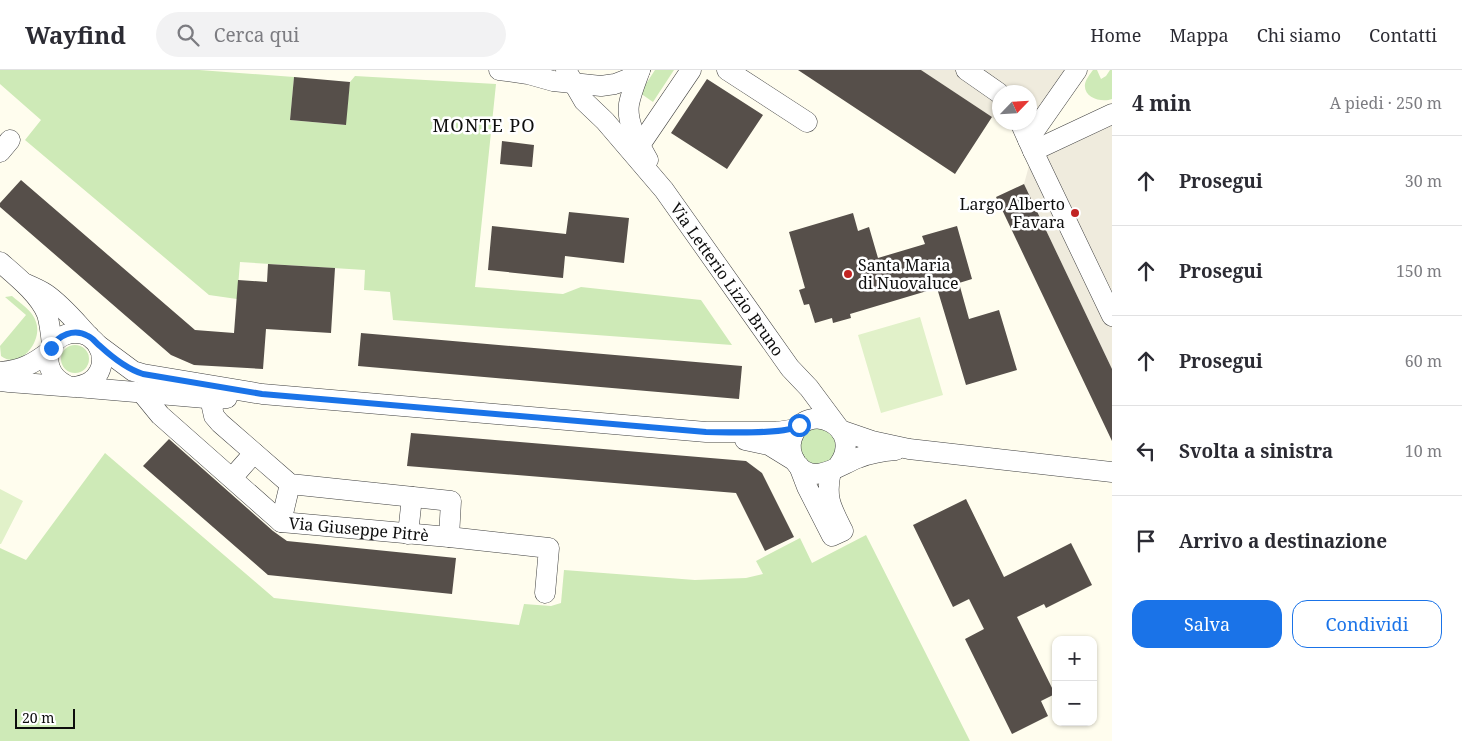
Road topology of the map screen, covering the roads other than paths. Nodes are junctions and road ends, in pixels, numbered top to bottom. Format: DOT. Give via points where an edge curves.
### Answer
graph roads {
  1 [pos="499,70"];
  2 [pos="640,70"];
  3 [pos="692,70"];
  4 [pos="727,70"];
  5 [pos="1077,70"];
  6 [pos="969,71"];
  7 [pos="570,76"];
  8 [pos="992,87"];
  9 [pos="1111,118"];
  10 [pos="807,122"];
  11 [pos="1027,138"];
  12 [pos="640,145"];
  13 [pos="664,190"];
  14 [pos="0,262"];
  15 [pos="26,284"];
  16 [pos="1112,316"];
  17 [pos="94,341"];
  18 [pos="51,348"];
  19 [pos="790,368"];
  20 [pos="0,372"];
  21 [pos="0,381"];
  22 [pos="70,386"];
  23 [pos="142,393"];
  24 [pos="262,394"];
  25 [pos="217,399"];
  26 [pos="798,427"];
  27 [pos="839,428"];
  28 [pos="706,432"];
  29 [pos="909,448"];
  30 [pos="254,453"];
  31 [pos="797,464"];
  32 [pos="834,469"];
  33 [pos="1112,472"];
  34 [pos="232,478"];
  35 [pos="290,484"];
  36 [pos="412,497"];
  37 [pos="281,522"];
  38 [pos="408,534"];
  39 [pos="449,537"];
  40 [pos="544,594"];
  1 -- 7 [label="street" via="553,81"];
  2 -- 7 [label="street" via="628,79 601,86"];
  2 -- 12 [label="street" via="629,106 630,120"];
  3 -- 12 [label="street"];
  4 -- 10 [label="street"];
  5 -- 11 [label="street"];
  6 -- 8 [label="street"];
  7 -- 13 [label="street" via="584,101 606,121"];
  9 -- 11 [label="street"];
  11 -- 16 [label="street"];
  12 -- 13 [label="street"];
  13 -- 19 [label="street, Via Letterio Lizio Bruno"];
  14 -- 15 [label="street"];
  15 -- 17 [label="street" via="47,295"];
  15 -- 18 [label="street" via="46,312"];
  17 -- 18 [label="street" via="82,333 73,332 58,339"];
  17 -- 22 [label="street" via="101,353 101,370 90,382"];
  17 -- 24 [label="street" via="134,371 143,374"];
  18 -- 20 [label="street" via="32,364"];
  18 -- 22 [label="street" via="51,371 60,382"];
  19 -- 26 [label="street" via="803,398 803,414"];
  19 -- 27 [label="street"];
  21 -- 22 [label="street"];
  22 -- 23 [label="street"];
  23 -- 25 [label="street"];
  23 -- 34 [label="street, Via Giuseppe Pitrè" via="160,415"];
  24 -- 25 [label="street"];
  24 -- 28 [label="street"];
  25 -- 30 [label="street" via="212,407 214,416"];
  26 -- 27 [label="street" via="815,418"];
  26 -- 28 [label="street" via="777,432"];
  26 -- 31 [label="street" via="790,448"];
  27 -- 29 [label="street" via="872,441"];
  27 -- 32 [label="street" via="846,444 843,460"];
  28 -- 31 [label="street" via="769,445"];
  29 -- 32 [label="street" via="860,457"];
  29 -- 33 [label="street"];
  30 -- 34 [label="street"];
  30 -- 35 [label="street"];
  31 -- 32 [label="street" via="818,474"];
  31 -- 32 [label="street" via="832,536 843,531 828,497 828,484"];
  34 -- 37 [label="street, Via Giuseppe Pitrè"];
  35 -- 36 [label="street"];
  35 -- 37 [label="street"];
  36 -- 38 [label="street"];
  36 -- 39 [label="street" via="451,501"];
  37 -- 38 [label="street, Via Giuseppe Pitrè"];
  38 -- 39 [label="street, Via Giuseppe Pitrè"];
  39 -- 40 [label="street, Via Giuseppe Pitrè" via="549,548"];
}
